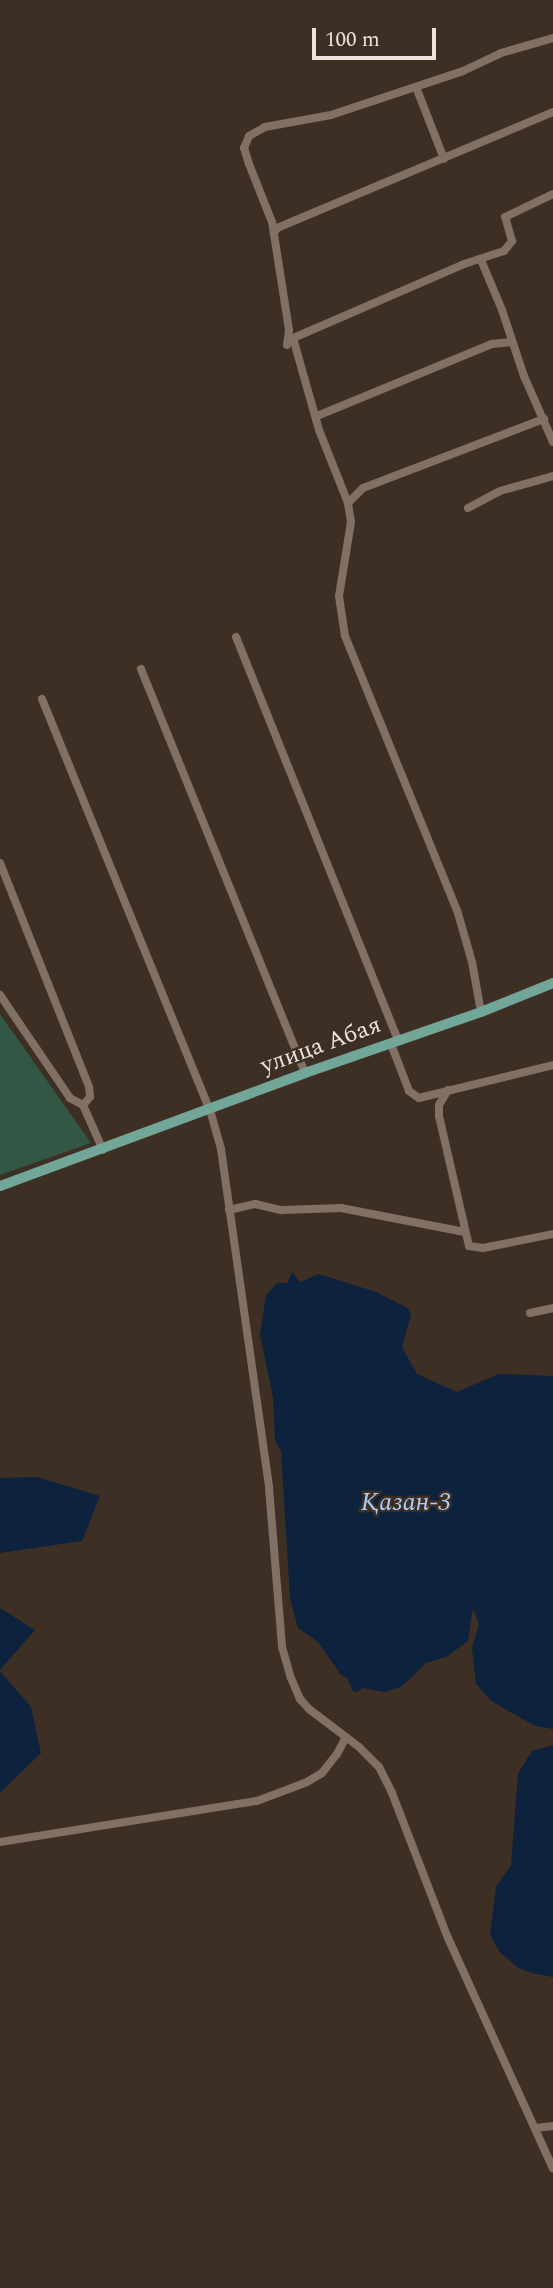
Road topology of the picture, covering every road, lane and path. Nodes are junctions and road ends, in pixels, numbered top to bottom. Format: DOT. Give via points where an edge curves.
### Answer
graph roads {
  1 [pos="553,38"];
  2 [pos="416,86"];
  3 [pos="553,112"];
  4 [pos="444,159"];
  5 [pos="553,194"];
  6 [pos="274,233"];
  7 [pos="481,260"];
  8 [pos="293,338"];
  9 [pos="512,342"];
  10 [pos="317,416"];
  11 [pos="544,419"];
  12 [pos="553,442"];
  13 [pos="553,476"];
  14 [pos="348,503"];
  15 [pos="468,508"];
  16 [pos="236,637"];
  17 [pos="142,669"];
  18 [pos="43,699"];
  19 [pos="0,863"];
  20 [pos="553,983"];
  21 [pos="0,995"];
  22 [pos="481,1012"];
  23 [pos="395,1042"];
  24 [pos="553,1065"];
  25 [pos="305,1073"];
  26 [pos="449,1090"];
  27 [pos="83,1105"];
  28 [pos="210,1110"];
  29 [pos="103,1150"];
  30 [pos="0,1186"];
  31 [pos="229,1210"];
  32 [pos="465,1232"];
  33 [pos="553,1234"];
  34 [pos="553,1308"];
  35 [pos="530,1313"];
  36 [pos="346,1737"];
  37 [pos="0,1842"];
  38 [pos="553,2126"];
  39 [pos="536,2128"];
  40 [pos="553,2168"];
  1 -- 2 [label="street"];
  2 -- 4 [label="street"];
  2 -- 6 [label="street" via="331,116 265,127 249,136 244,148 248,164"];
  3 -- 4 [label="street"];
  4 -- 6 [label="street"];
  5 -- 7 [label="street" via="505,217 511,244"];
  6 -- 8 [label="street" via="289,330 287,345"];
  7 -- 8 [label="street"];
  7 -- 9 [label="street"];
  8 -- 10 [label="street"];
  9 -- 10 [label="street" via="492,344"];
  9 -- 11 [label="street"];
  10 -- 14 [label="street"];
  11 -- 12 [label="street"];
  11 -- 14 [label="street" via="363,488"];
  13 -- 15 [label="street" via="500,491"];
  14 -- 22 [label="street" via="351,522 339,596 345,636 457,911"];
  16 -- 23 [label="street"];
  17 -- 25 [label="street"];
  18 -- 28 [label="street"];
  19 -- 27 [label="street" via="89,1087 90,1097"];
  20 -- 22 [label="main road, улица Абая"];
  21 -- 27 [label="street" via="70,1098"];
  22 -- 23 [label="main road, улица Абая"];
  23 -- 25 [label="main road, улица Абая"];
  23 -- 26 [label="street" via="413,1095 419,1098"];
  24 -- 26 [label="street"];
  25 -- 28 [label="main road, улица Абая"];
  26 -- 32 [label="street" via="439,1105 439,1116"];
  27 -- 29 [label="street"];
  28 -- 29 [label="main road, улица Абая"];
  28 -- 31 [label="street" via="221,1149"];
  29 -- 30 [label="main road, улица Абая"];
  31 -- 32 [label="street" via="246,1204 282,1210 341,1208"];
  31 -- 36 [label="street" via="269,1488 282,1647 300,1699"];
  32 -- 33 [label="street" via="469,1246 483,1248"];
  34 -- 35 [label="street"];
  36 -- 37 [label="street" via="322,1773 257,1801"];
  36 -- 39 [label="street" via="379,1767 392,1793 448,1938"];
  38 -- 39 [label="street"];
  39 -- 40 [label="street"];
}
